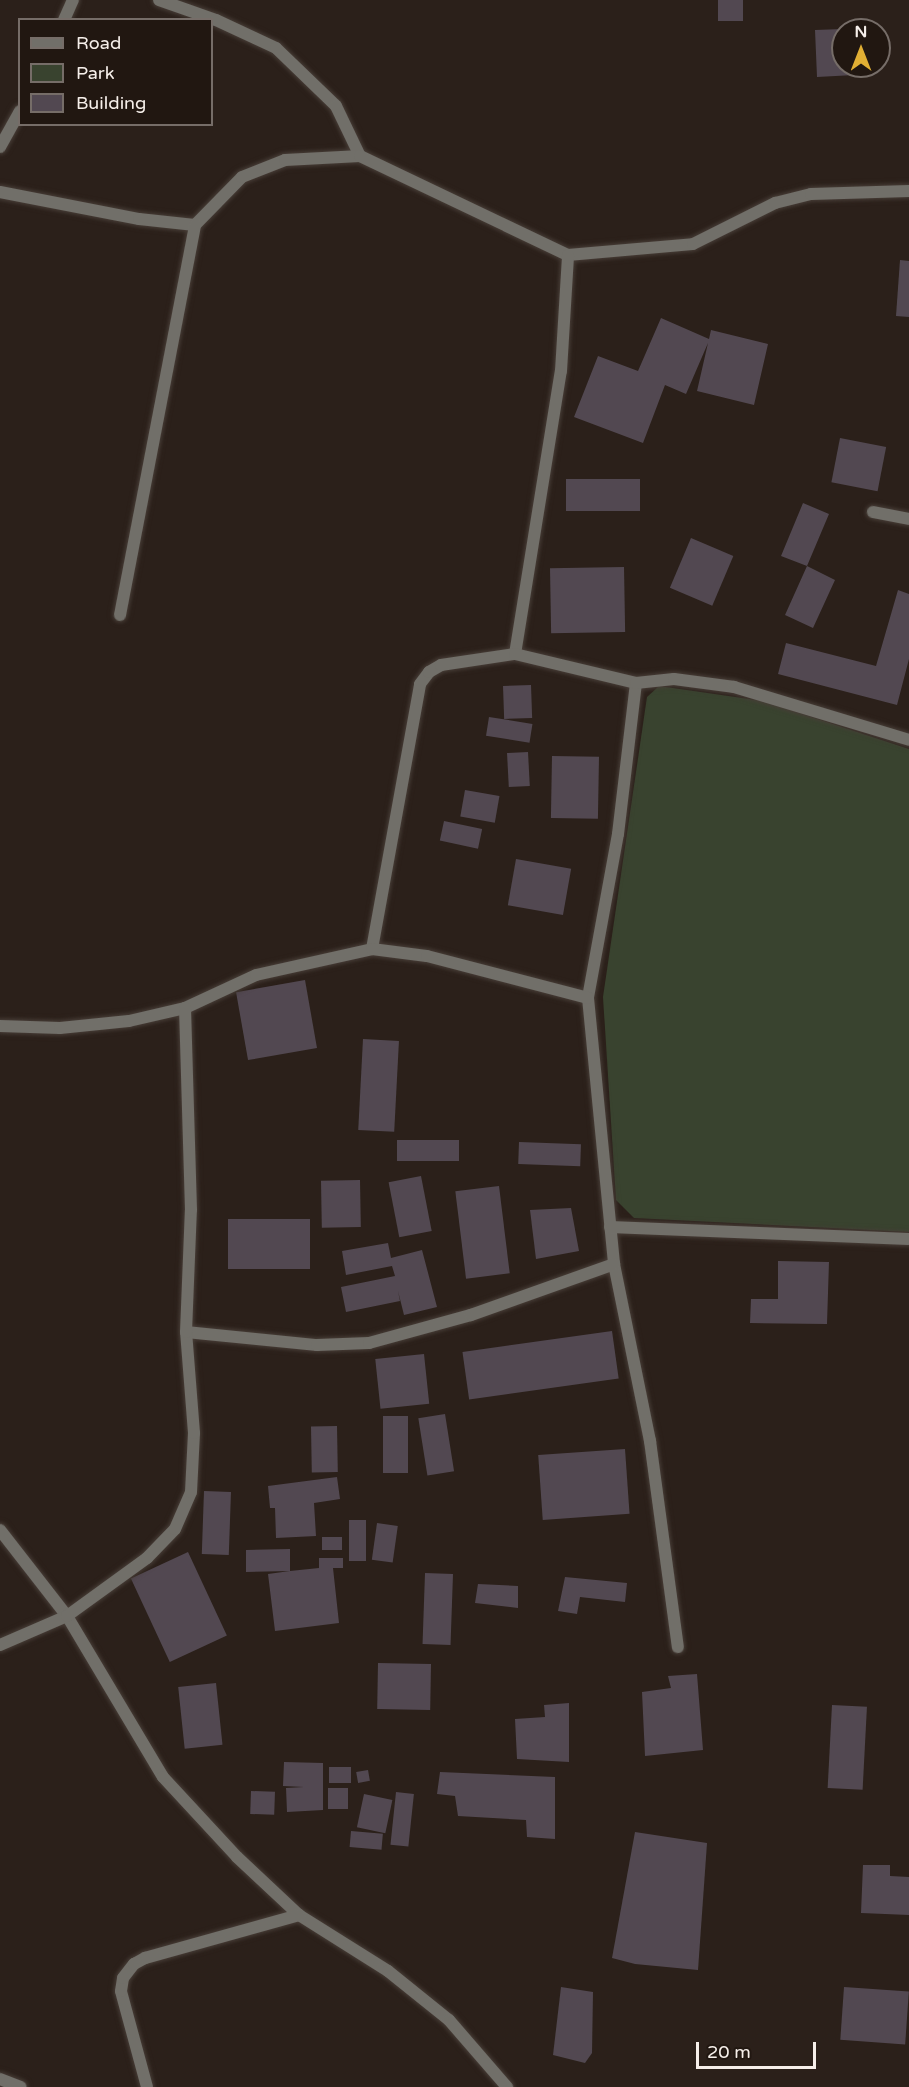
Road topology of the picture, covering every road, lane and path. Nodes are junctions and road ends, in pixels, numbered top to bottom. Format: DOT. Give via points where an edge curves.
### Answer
graph roads {
  1 [pos="73,0"];
  2 [pos="159,0"];
  3 [pos="65,18"];
  4 [pos="210,18"];
  5 [pos="213,19"];
  6 [pos="18,115"];
  7 [pos="0,147"];
  8 [pos="360,156"];
  9 [pos="909,190"];
  10 [pos="0,192"];
  11 [pos="195,225"];
  12 [pos="568,255"];
  13 [pos="873,512"];
  14 [pos="909,519"];
  15 [pos="120,615"];
  16 [pos="515,654"];
  17 [pos="636,683"];
  18 [pos="909,740"];
  19 [pos="372,949"];
  20 [pos="588,998"];
  21 [pos="185,1008"];
  22 [pos="0,1026"];
  23 [pos="610,1227"];
  24 [pos="909,1239"];
  25 [pos="614,1264"];
  26 [pos="186,1332"];
  27 [pos="0,1530"];
  28 [pos="67,1616"];
  29 [pos="0,1645"];
  30 [pos="678,1647"];
  31 [pos="299,1915"];
  32 [pos="0,2079"];
  33 [pos="21,2087"];
  34 [pos="147,2087"];
  35 [pos="507,2087"];
  1 -- 3 [label="street"];
  2 -- 4 [label="street"];
  5 -- 8 [label="street" via="276,48 336,106"];
  6 -- 7 [label="street"];
  8 -- 11 [label="street" via="285,160 242,177"];
  8 -- 12 [label="street"];
  9 -- 12 [label="street" via="811,195 775,202 693,244"];
  10 -- 11 [label="street" via="140,219"];
  11 -- 15 [label="street"];
  12 -- 16 [label="street" via="561,371"];
  13 -- 14 [label="street"];
  16 -- 17 [label="street"];
  16 -- 19 [label="street" via="441,665 420,684"];
  17 -- 18 [label="street" via="674,679 734,687"];
  17 -- 20 [label="street" via="618,834"];
  19 -- 20 [label="street" via="428,956"];
  19 -- 21 [label="street" via="256,975"];
  20 -- 23 [label="street"];
  21 -- 22 [label="street" via="129,1021 83,1026"];
  21 -- 26 [label="street" via="191,1210"];
  23 -- 24 [label="street"];
  23 -- 25 [label="street"];
  25 -- 26 [label="street" via="471,1315 369,1343 317,1345"];
  25 -- 30 [label="street" via="650,1441"];
  26 -- 28 [label="street" via="194,1433 191,1492 175,1529 147,1558"];
  27 -- 28 [label="street"];
  28 -- 29 [label="street"];
  28 -- 31 [label="street" via="163,1777 237,1857"];
  31 -- 34 [label="street" via="134,1964 123,1978 121,1991"];
  31 -- 35 [label="street" via="388,1971 449,2020"];
  32 -- 33 [label="street"];
}
